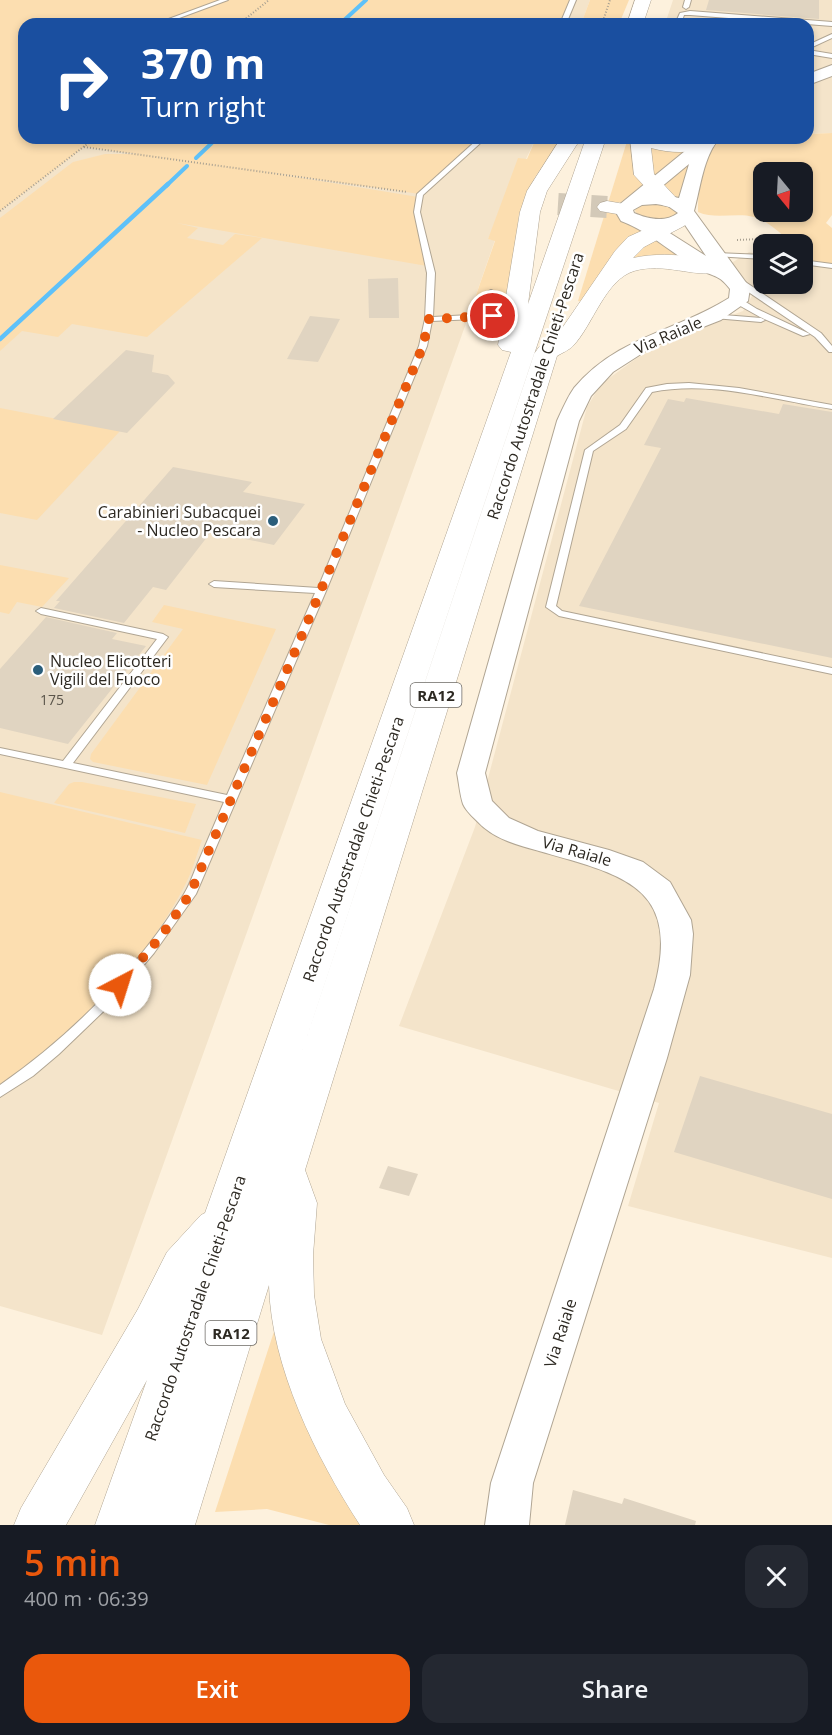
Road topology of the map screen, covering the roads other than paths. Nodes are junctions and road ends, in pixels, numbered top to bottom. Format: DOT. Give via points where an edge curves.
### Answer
graph roads {
  1 [pos="225,0"];
  2 [pos="573,0"];
  3 [pos="643,0"];
  4 [pos="659,0"];
  5 [pos="688,0"];
  6 [pos="686,7"];
  7 [pos="175,18"];
  8 [pos="566,18"];
  9 [pos="637,18"];
  10 [pos="653,18"];
  11 [pos="681,18"];
  12 [pos="747,18"];
  13 [pos="814,23"];
  14 [pos="832,24"];
  15 [pos="832,36"];
  16 [pos="814,46"];
  17 [pos="814,52"];
  18 [pos="832,56"];
  19 [pos="832,70"];
  20 [pos="814,78"];
  21 [pos="476,144"];
  22 [pos="567,144"];
  23 [pos="594,144"];
  24 [pos="613,144"];
  25 [pos="641,144"];
  26 [pos="656,144"];
  27 [pos="694,144"];
  28 [pos="705,144"];
  29 [pos="708,144"];
  30 [pos="652,185"];
  31 [pos="533,202"];
  32 [pos="558,204"];
  33 [pos="621,206"];
  34 [pos="680,212"];
  35 [pos="649,227"];
  36 [pos="579,250"];
  37 [pos="753,259"];
  38 [pos="813,263"];
  39 [pos="718,266"];
  40 [pos="832,266"];
  41 [pos="611,273"];
  42 [pos="490,292"];
  43 [pos="726,309"];
  44 [pos="784,313"];
  45 [pos="503,317"];
  46 [pos="429,319"];
  47 [pos="784,323"];
  48 [pos="832,350"];
  49 [pos="832,407"];
  50 [pos="496,430"];
  51 [pos="214,585"];
  52 [pos="321,591"];
  53 [pos="41,611"];
  54 [pos="832,671"];
  55 [pos="0,751"];
  56 [pos="66,765"];
  57 [pos="232,800"];
  58 [pos="0,1092"];
  59 [pos="283,1168"];
  60 [pos="227,1215"];
  61 [pos="39,1525"];
  62 [pos="120,1525"];
  63 [pos="170,1525"];
  64 [pos="389,1525"];
  65 [pos="507,1525"];
  1 -- 7 [label="lane"];
  2 -- 8 [label="lane"];
  3 -- 9 [label="highway"];
  4 -- 10 [label="highway"];
  5 -- 6 [label="lane"];
  11 -- 12 [label="lane" via="690,14"];
  13 -- 14 [label="lane"];
  15 -- 16 [label="lane"];
  17 -- 18 [label="lane"];
  19 -- 20 [label="street"];
  21 -- 46 [label="lane" via="420,194 417,212 431,273"];
  22 -- 31 [label="highway"];
  23 -- 50 [label="highway, Raccordo Autostradale Chieti-Pescara / RA12"];
  24 -- 36 [label="highway, Raccordo Autostradale Chieti-Pescara"];
  25 -- 30 [label="highway" via="644,175"];
  26 -- 27 [label="highway" via="675,148"];
  28 -- 30 [label="street"];
  29 -- 34 [label="street"];
  30 -- 33 [label="street"];
  30 -- 34 [label="highway"];
  31 -- 32 [label="highway"];
  31 -- 45 [label="highway"];
  33 -- 34 [label="street" via="651,199"];
  33 -- 35 [label="street" via="627,217"];
  34 -- 35 [label="highway"];
  34 -- 39 [label="street"];
  35 -- 39 [label="street"];
  35 -- 41 [label="highway"];
  37 -- 39 [label="lane"];
  38 -- 40 [label="lane"];
  39 -- 41 [label="highway" via="653,261"];
  39 -- 43 [label="street" via="740,288"];
  39 -- 44 [label="lane"];
  41 -- 59 [label="highway, Raccordo Autostradale Chieti-Pescara / RA12" via="564,342 552,335"];
  42 -- 45 [label="lane" via="489,312"];
  43 -- 44 [label="lane" via="759,304"];
  43 -- 47 [label="lane"];
  43 -- 47 [label="lane" via="754,312"];
  43 -- 65 [label="street, Via Raiale" via="627,353 592,381 575,406 471,773 474,798 497,825 515,834 613,860 651,882 669,904 679,936 674,974 647,1068 512,1483"];
  44 -- 48 [label="lane" via="818,335"];
  45 -- 46 [label="lane"];
  45 -- 50 [label="highway" via="509,346 490,409"];
  46 -- 52 [label="lane" via="423,346"];
  47 -- 48 [label="lane"];
  49 -- 54 [label="lane" via="703,387 673,385 649,390 623,427 589,450 551,607 559,613"];
  50 -- 60 [label="highway, Raccordo Autostradale Chieti-Pescara / RA12"];
  51 -- 52 [label="lane"];
  52 -- 57 [label="lane"];
  53 -- 56 [label="lane" via="163,637"];
  55 -- 56 [label="lane"];
  56 -- 57 [label="lane"];
  57 -- 58 [label="lane" via="190,894 162,935 92,1017"];
  59 -- 63 [label="highway, Raccordo Autostradale Chieti-Pescara / RA12"];
  59 -- 64 [label="highway" via="296,1203 291,1265 298,1339 324,1413"];
  60 -- 61 [label="highway" via="183,1265"];
  60 -- 62 [label="highway, Raccordo Autostradale Chieti-Pescara / RA12"];
}
